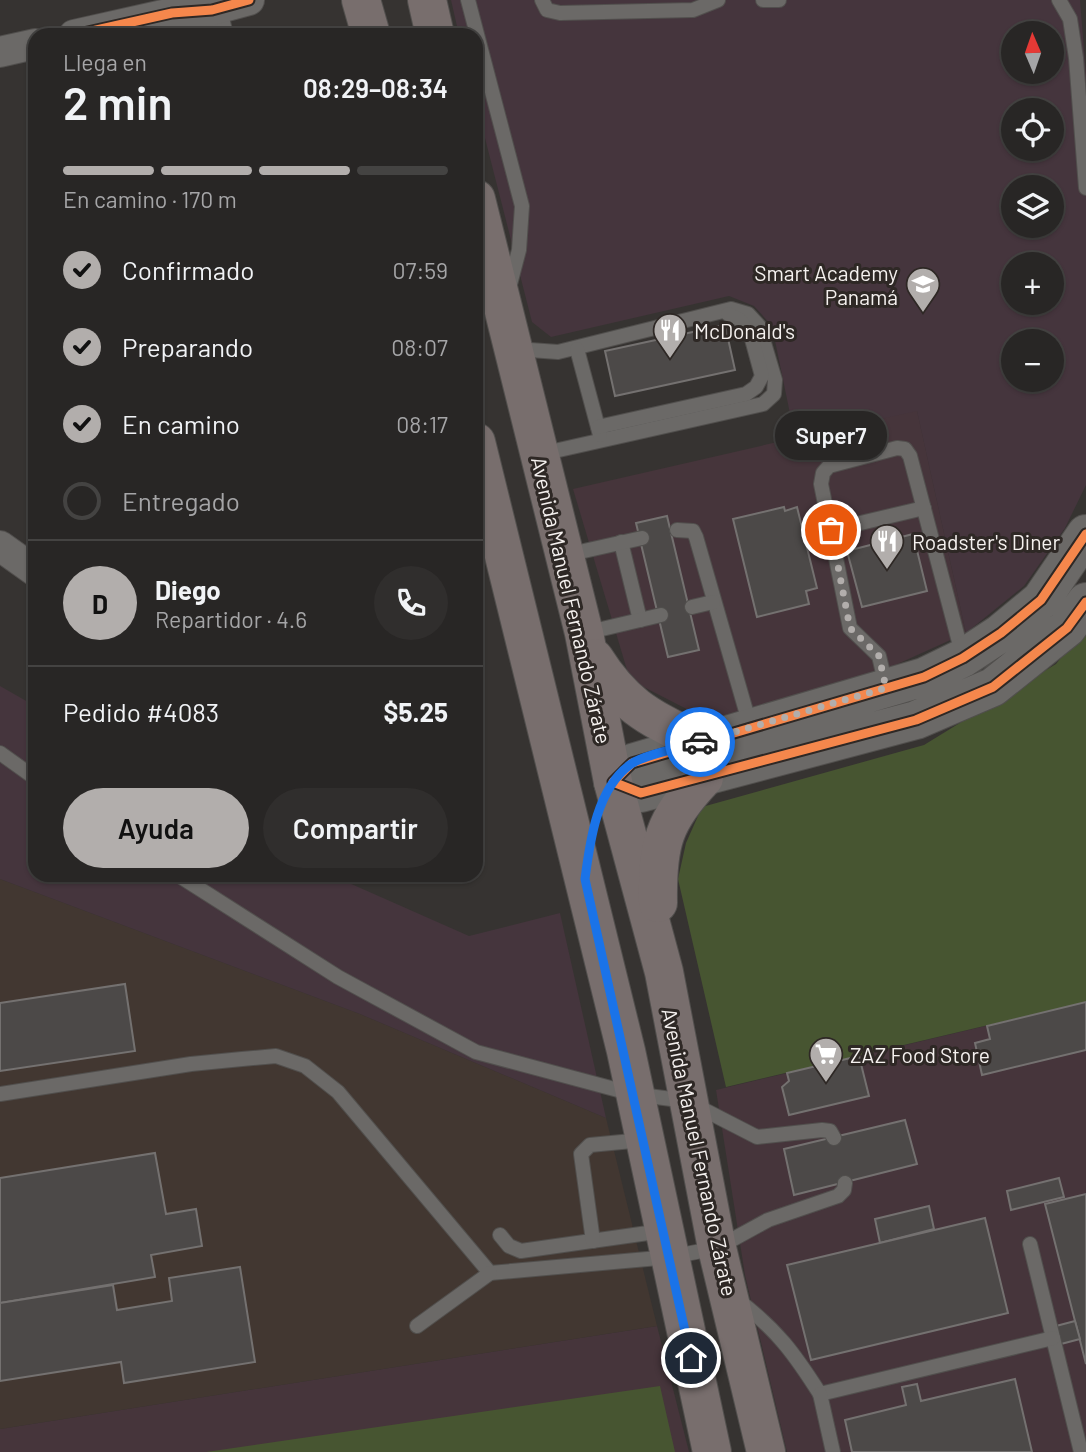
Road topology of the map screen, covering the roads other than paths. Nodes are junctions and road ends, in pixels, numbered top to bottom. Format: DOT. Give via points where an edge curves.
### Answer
graph roads {
  1 [pos="249,0"];
  2 [pos="361,0"];
  3 [pos="406,0"];
  4 [pos="427,0"];
  5 [pos="468,0"];
  6 [pos="542,0"];
  7 [pos="718,0"];
  8 [pos="763,0"];
  9 [pos="779,0"];
  10 [pos="1059,0"];
  11 [pos="693,5"];
  12 [pos="201,12"];
  13 [pos="113,28"];
  14 [pos="369,28"];
  15 [pos="413,28"];
  16 [pos="433,28"];
  17 [pos="475,28"];
  18 [pos="28,46"];
  19 [pos="0,52"];
  20 [pos="483,57"];
  21 [pos="1086,188"];
  22 [pos="483,228"];
  23 [pos="503,310"];
  24 [pos="514,348"];
  25 [pos="577,349"];
  26 [pos="600,433"];
  27 [pos="540,454"];
  28 [pos="483,471"];
  29 [pos="924,508"];
  30 [pos="677,530"];
  31 [pos="831,530"];
  32 [pos="1086,534"];
  33 [pos="642,537"];
  34 [pos="621,542"];
  35 [pos="0,547"];
  36 [pos="565,555"];
  37 [pos="28,566"];
  38 [pos="1086,602"];
  39 [pos="713,603"];
  40 [pos="692,607"];
  41 [pos="661,615"];
  42 [pos="640,620"];
  43 [pos="585,640"];
  44 [pos="963,658"];
  45 [pos="886,688"];
  46 [pos="542,719"];
  47 [pos="755,745"];
  48 [pos="0,753"];
  49 [pos="701,760"];
  50 [pos="28,773"];
  51 [pos="612,782"];
  52 [pos="585,879"];
  53 [pos="189,882"];
  54 [pos="664,972"];
  55 [pos="0,1094"];
  56 [pos="634,1094"];
  57 [pos="687,1101"];
  58 [pos="834,1138"];
  59 [pos="643,1140"];
  60 [pos="845,1183"];
  61 [pos="500,1235"];
  62 [pos="593,1241"];
  63 [pos="667,1244"];
  64 [pos="1030,1244"];
  65 [pos="717,1248"];
  66 [pos="490,1273"];
  67 [pos="728,1292"];
  68 [pos="417,1326"];
  69 [pos="1053,1338"];
  70 [pos="820,1394"];
  71 [pos="712,1452"];
  72 [pos="766,1452"];
  73 [pos="833,1452"];
  74 [pos="1081,1452"];
  1 -- 12 [label="street"];
  2 -- 14 [label="main road"];
  3 -- 15 [label="main road"];
  4 -- 16 [label="main road"];
  5 -- 17 [label="lane"];
  6 -- 11 [label="lane" via="547,10 560,13"];
  7 -- 11 [label="lane"];
  8 -- 9 [label="lane"];
  10 -- 21 [label="lane" via="1070,19 1076,58"];
  12 -- 13 [label="street"];
  18 -- 19 [label="street"];
  20 -- 23 [label="lane" via="522,206 519,250"];
  22 -- 23 [label="main road, Avenida Manuel Fernando Zárate"];
  23 -- 24 [label="main road, Avenida Manuel Fernando Zárate"];
  24 -- 25 [label="lane"];
  24 -- 27 [label="main road, Avenida Manuel Fernando Zárate"];
  25 -- 26 [label="lane"];
  25 -- 26 [label="lane" via="722,311 739,319 750,332 762,376 757,387 746,394"];
  26 -- 27 [label="lane"];
  27 -- 36 [label="main road, Avenida Manuel Fernando Zárate"];
  28 -- 46 [label="main road"];
  29 -- 31 [label="lane"];
  29 -- 31 [label="lane" via="910,456 897,448 829,466 823,473 821,484"];
  29 -- 44 [label="lane"];
  30 -- 39 [label="lane" via="693,531"];
  31 -- 45 [label="lane" via="850,628 879,656"];
  32 -- 44 [label="street" via="1041,600"];
  33 -- 34 [label="lane"];
  34 -- 36 [label="lane"];
  34 -- 42 [label="lane"];
  35 -- 37 [label="street"];
  36 -- 43 [label="main road, Avenida Manuel Fernando Zárate"];
  38 -- 47 [label="street" via="1067,628 993,687 916,720"];
  39 -- 40 [label="lane"];
  39 -- 47 [label="lane"];
  41 -- 42 [label="lane"];
  42 -- 43 [label="lane"];
  43 -- 49 [label="main road" via="626,701"];
  43 -- 51 [label="main road, Avenida Manuel Fernando Zárate"];
  44 -- 45 [label="street" via="924,677"];
  45 -- 47 [label="street"];
  46 -- 51 [label="main road" via="580,764"];
  46 -- 52 [label="main road"];
  47 -- 49 [label="street"];
  48 -- 50 [label="lane"];
  49 -- 51 [label="street" via="632,763"];
  49 -- 54 [label="main road" via="660,850 658,906"];
  51 -- 52 [label="main road" via="594,829"];
  51 -- 54 [label="main road, Avenida Manuel Fernando Zárate"];
  52 -- 56 [label="main road"];
  53 -- 56 [label="lane" via="338,977 476,1052"];
  54 -- 57 [label="main road, Avenida Manuel Fernando Zárate"];
  55 -- 66 [label="lane" via="242,1059 276,1056 305,1066 338,1092"];
  56 -- 57 [label="lane"];
  56 -- 59 [label="main road"];
  57 -- 58 [label="lane" via="757,1137 822,1130 830,1131"];
  57 -- 65 [label="main road, Avenida Manuel Fernando Zárate"];
  59 -- 62 [label="lane" via="590,1145 581,1154"];
  59 -- 63 [label="main road"];
  60 -- 65 [label="lane" via="838,1196 768,1220"];
  61 -- 62 [label="lane" via="521,1251"];
  62 -- 63 [label="lane"];
  63 -- 65 [label="lane"];
  63 -- 66 [label="lane"];
  63 -- 71 [label="main road"];
  64 -- 69 [label="lane"];
  65 -- 67 [label="main road, Avenida Manuel Fernando Zárate"];
  66 -- 68 [label="lane"];
  67 -- 70 [label="lane" via="771,1326"];
  67 -- 72 [label="main road, Avenida Manuel Fernando Zárate"];
  69 -- 70 [label="lane"];
  69 -- 74 [label="lane"];
  70 -- 73 [label="lane"];
}
